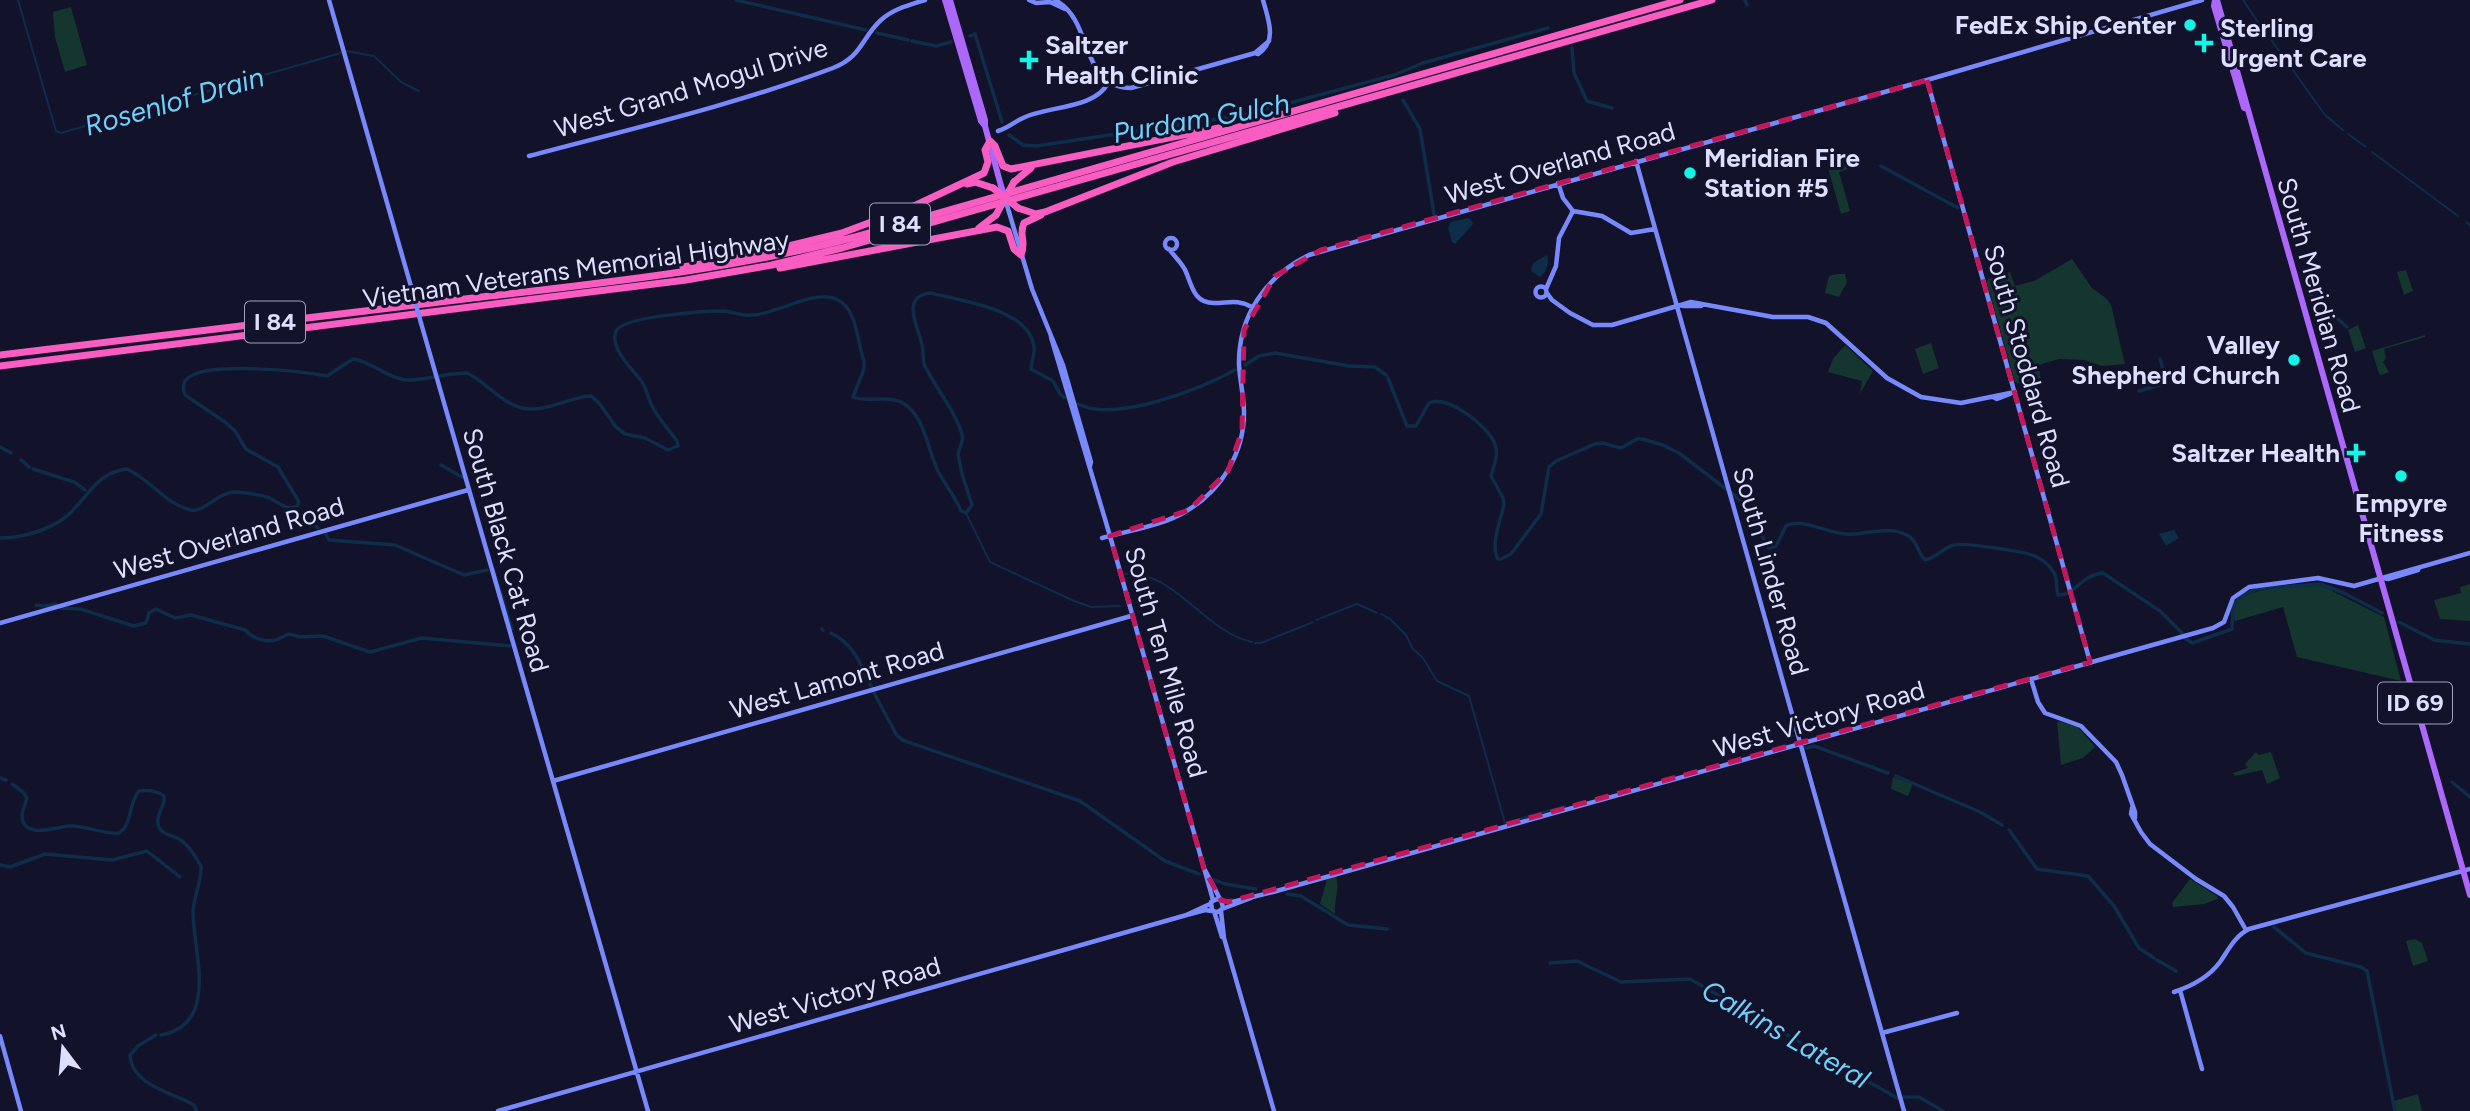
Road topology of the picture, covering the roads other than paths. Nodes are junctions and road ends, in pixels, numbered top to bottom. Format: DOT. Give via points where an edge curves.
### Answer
graph roads {
  1 [pos="330,0"];
  2 [pos="925,0"];
  3 [pos="948,0"];
  4 [pos="1029,0"];
  5 [pos="1055,0"];
  6 [pos="1263,0"];
  7 [pos="1680,0"];
  8 [pos="1712,0"];
  9 [pos="2202,0"];
  10 [pos="2216,0"];
  11 [pos="1042,1"];
  12 [pos="1065,9"];
  13 [pos="1444,77"];
  14 [pos="1927,80"];
  15 [pos="1108,83"];
  16 [pos="1244,125"];
  17 [pos="998,131"];
  18 [pos="989,141"];
  19 [pos="529,156"];
  20 [pos="1636,162"];
  21 [pos="1045,163"];
  22 [pos="1558,183"];
  23 [pos="958,186"];
  24 [pos="997,187"];
  25 [pos="1005,197"];
  26 [pos="1054,209"];
  27 [pos="1573,211"];
  28 [pos="1655,229"];
  29 [pos="965,233"];
  30 [pos="1172,249"];
  31 [pos="1022,258"];
  32 [pos="748,270"];
  33 [pos="549,289"];
  34 [pos="1252,307"];
  35 [pos="1675,307"];
  36 [pos="0,355"];
  37 [pos="0,366"];
  38 [pos="2012,393"];
  39 [pos="468,490"];
  40 [pos="1110,536"];
  41 [pos="1102,538"];
  42 [pos="2470,553"];
  43 [pos="2381,579"];
  44 [pos="1131,616"];
  45 [pos="0,623"];
  46 [pos="2090,662"];
  47 [pos="2031,679"];
  48 [pos="1800,744"];
  49 [pos="553,781"];
  50 [pos="1204,869"];
  51 [pos="2467,870"];
  52 [pos="2470,895"];
  53 [pos="1252,897"];
  54 [pos="1221,901"];
  55 [pos="1211,902"];
  56 [pos="1221,910"];
  57 [pos="1213,911"];
  58 [pos="1183,916"];
  59 [pos="2246,930"];
  60 [pos="1224,938"];
  61 [pos="1956,1013"];
  62 [pos="1882,1033"];
  63 [pos="0,1036"];
  64 [pos="2202,1069"];
  65 [pos="636,1072"];
  66 [pos="22,1111"];
  67 [pos="498,1111"];
  68 [pos="648,1111"];
  69 [pos="1274,1111"];
  70 [pos="1904,1111"];
  1 -- 39 [label="street, South Black Cat Road, bridge"];
  2 -- 19 [label="street, West Grand Mogul Drive" via="900,8 879,22 855,55 833,68 674,118"];
  3 -- 18 [label="main road"];
  4 -- 11 [label="street"];
  5 -- 12 [label="street"];
  6 -- 15 [label="street" via="1271,29 1269,39 1255,53 1131,88"];
  7 -- 16 [label="highway, Vietnam Veterans Memorial Highway / I 84"];
  8 -- 13 [label="highway, Vietnam Veterans Memorial Highway / I 84"];
  9 -- 14 [label="street, West Overland Road"];
  10 -- 43 [label="main road, South Meridian Road / ID 69" via="2214,6"];
  11 -- 12 [label="street"];
  12 -- 15 [label="street" via="1083,33 1095,70"];
  13 -- 26 [label="highway" via="1173,162"];
  13 -- 32 [label="highway, Vietnam Veterans Memorial Highway / I 84" via="942,221"];
  14 -- 20 [label="street, West Overland Road"];
  14 -- 38 [label="street, South Stoddard Road"];
  15 -- 17 [label="street" via="1098,96 1024,117"];
  16 -- 21 [label="highway"];
  16 -- 33 [label="highway, Vietnam Veterans Memorial Highway / I 84" via="792,253"];
  18 -- 21 [label="highway" via="1007,168"];
  18 -- 23 [label="highway" via="985,150 988,168"];
  18 -- 24 [label="main road"];
  20 -- 22 [label="street, West Overland Road"];
  20 -- 28 [label="street, South Linder Road"];
  21 -- 25 [label="highway, bridge" via="1028,169"];
  22 -- 27 [label="street"];
  22 -- 34 [label="street, West Overland Road" via="1309,255 1276,276"];
  23 -- 24 [label="highway" via="975,182"];
  23 -- 33 [label="highway" via="883,219 790,247"];
  24 -- 25 [label="highway, bridge"];
  25 -- 26 [label="highway, bridge" via="1036,214"];
  25 -- 29 [label="highway, bridge" via="985,225"];
  25 -- 31 [label="street, South Ten Mile Road, bridge"];
  26 -- 31 [label="highway" via="1024,223"];
  27 -- 28 [label="street" via="1602,216 1631,233"];
  27 -- 35 [label="street" via="1559,237 1556,266 1545,292 1552,300 1583,321 1604,325"];
  28 -- 35 [label="street, South Linder Road"];
  29 -- 31 [label="highway" via="1003,228"];
  29 -- 32 [label="highway" via="819,262"];
  30 -- 30 [label="street" via="1177,242 1170,238 1165,243"];
  30 -- 34 [label="street" via="1200,299 1237,301"];
  31 -- 40 [label="street, South Ten Mile Road" via="1063,365"];
  32 -- 37 [label="highway, Vietnam Veterans Memorial Highway / I 84"];
  33 -- 36 [label="highway, Vietnam Veterans Memorial Highway / I 84"];
  34 -- 40 [label="street, West Overland Road" via="1240,348 1242,431 1228,471 1200,503 1178,516"];
  35 -- 38 [label="street" via="1690,302 1773,317 1816,318 1831,326 1887,378 1929,399 1952,403"];
  35 -- 48 [label="street, South Linder Road"];
  38 -- 46 [label="street, South Stoddard Road"];
  39 -- 45 [label="street, West Overland Road"];
  39 -- 49 [label="street, South Black Cat Road"];
  40 -- 41 [label="street, West Overland Road"];
  40 -- 44 [label="street, South Ten Mile Road"];
  42 -- 43 [label="street, West Victory Road"];
  43 -- 46 [label="street, West Victory Road" via="2354,586 2318,578 2249,587 2233,598 2219,625"];
  43 -- 51 [label="main road, South Meridian Road / ID 69"];
  44 -- 49 [label="street, West Lamont Road"];
  44 -- 50 [label="street, South Ten Mile Road"];
  46 -- 47 [label="street, West Victory Road"];
  47 -- 48 [label="street, West Victory Road"];
  47 -- 59 [label="street" via="2045,713 2081,726 2116,762 2141,832 2153,847 2228,900"];
  48 -- 53 [label="street, West Victory Road"];
  48 -- 62 [label="street, South Linder Road"];
  49 -- 65 [label="street, South Black Cat Road"];
  50 -- 54 [label="street, South Ten Mile Road"];
  50 -- 55 [label="street, South Ten Mile Road"];
  51 -- 52 [label="main road, South Meridian Road / ID 69"];
  51 -- 59 [label="street"];
  53 -- 54 [label="street, West Victory Road"];
  53 -- 56 [label="street, West Victory Road"];
  54 -- 55 [label="street, West Victory Road"];
  54 -- 56 [label="street"];
  55 -- 57 [label="street, South Ten Mile Road"];
  55 -- 58 [label="street, West Victory Road"];
  56 -- 57 [label="street, West Victory Road"];
  56 -- 60 [label="street"];
  57 -- 58 [label="street, West Victory Road"];
  57 -- 60 [label="street"];
  58 -- 65 [label="street, West Victory Road"];
  59 -- 64 [label="street" via="2209,974 2177,991"];
  60 -- 69 [label="street"];
  61 -- 62 [label="street"];
  62 -- 70 [label="street, South Linder Road"];
  63 -- 66 [label="street"];
  65 -- 67 [label="street, West Victory Road"];
  65 -- 68 [label="street, South Black Cat Road"];
}
